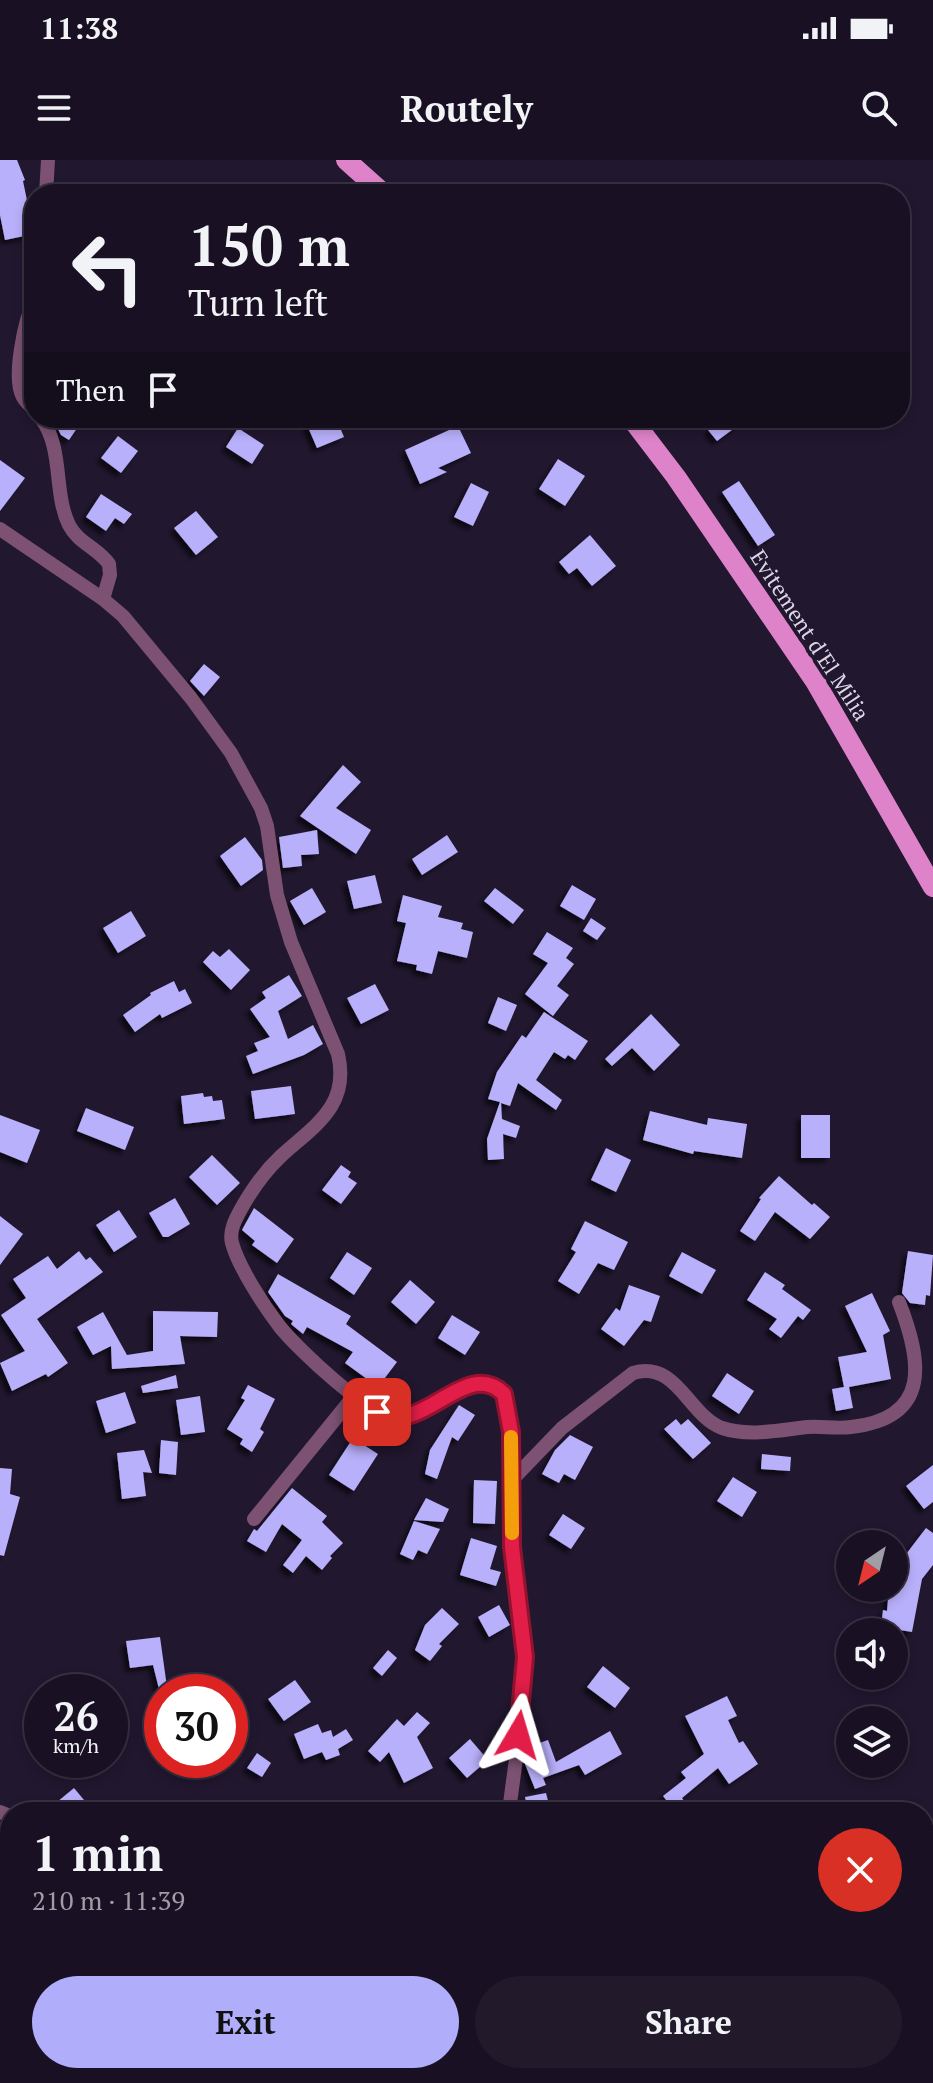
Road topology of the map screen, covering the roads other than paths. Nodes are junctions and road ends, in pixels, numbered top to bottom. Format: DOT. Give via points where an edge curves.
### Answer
graph roads {
  1 [pos="48,160"];
  2 [pos="346,160"];
  3 [pos="47,184"];
  4 [pos="373,184"];
  5 [pos="24,337"];
  6 [pos="24,399"];
  7 [pos="45,428"];
  8 [pos="639,428"];
  9 [pos="0,529"];
  10 [pos="103,599"];
  11 [pos="933,887"];
  12 [pos="899,1302"];
  13 [pos="354,1396"];
  14 [pos="512,1480"];
  15 [pos="254,1519"];
  16 [pos="510,1802"];
  1 -- 3 [label="street"];
  2 -- 4 [label="main road"];
  5 -- 6 [label="street" via="19,383"];
  7 -- 10 [label="street" via="70,528 109,564"];
  8 -- 11 [label="main road, Evitement d'El Milia" via="815,681"];
  9 -- 10 [label="street"];
  10 -- 13 [label="street" via="123,616 231,753 267,826 277,895 291,942 342,1073 335,1101 254,1188 236,1217 231,1240 280,1326"];
  12 -- 14 [label="street" via="916,1355 916,1381 903,1404 884,1418 848,1427 732,1431 700,1414 676,1383 641,1371 562,1428"];
  13 -- 14 [label="street" via="386,1417 397,1418 422,1411 467,1386 493,1385 507,1401"];
  13 -- 15 [label="street"];
  14 -- 16 [label="street" via="513,1558 525,1657"];
}
